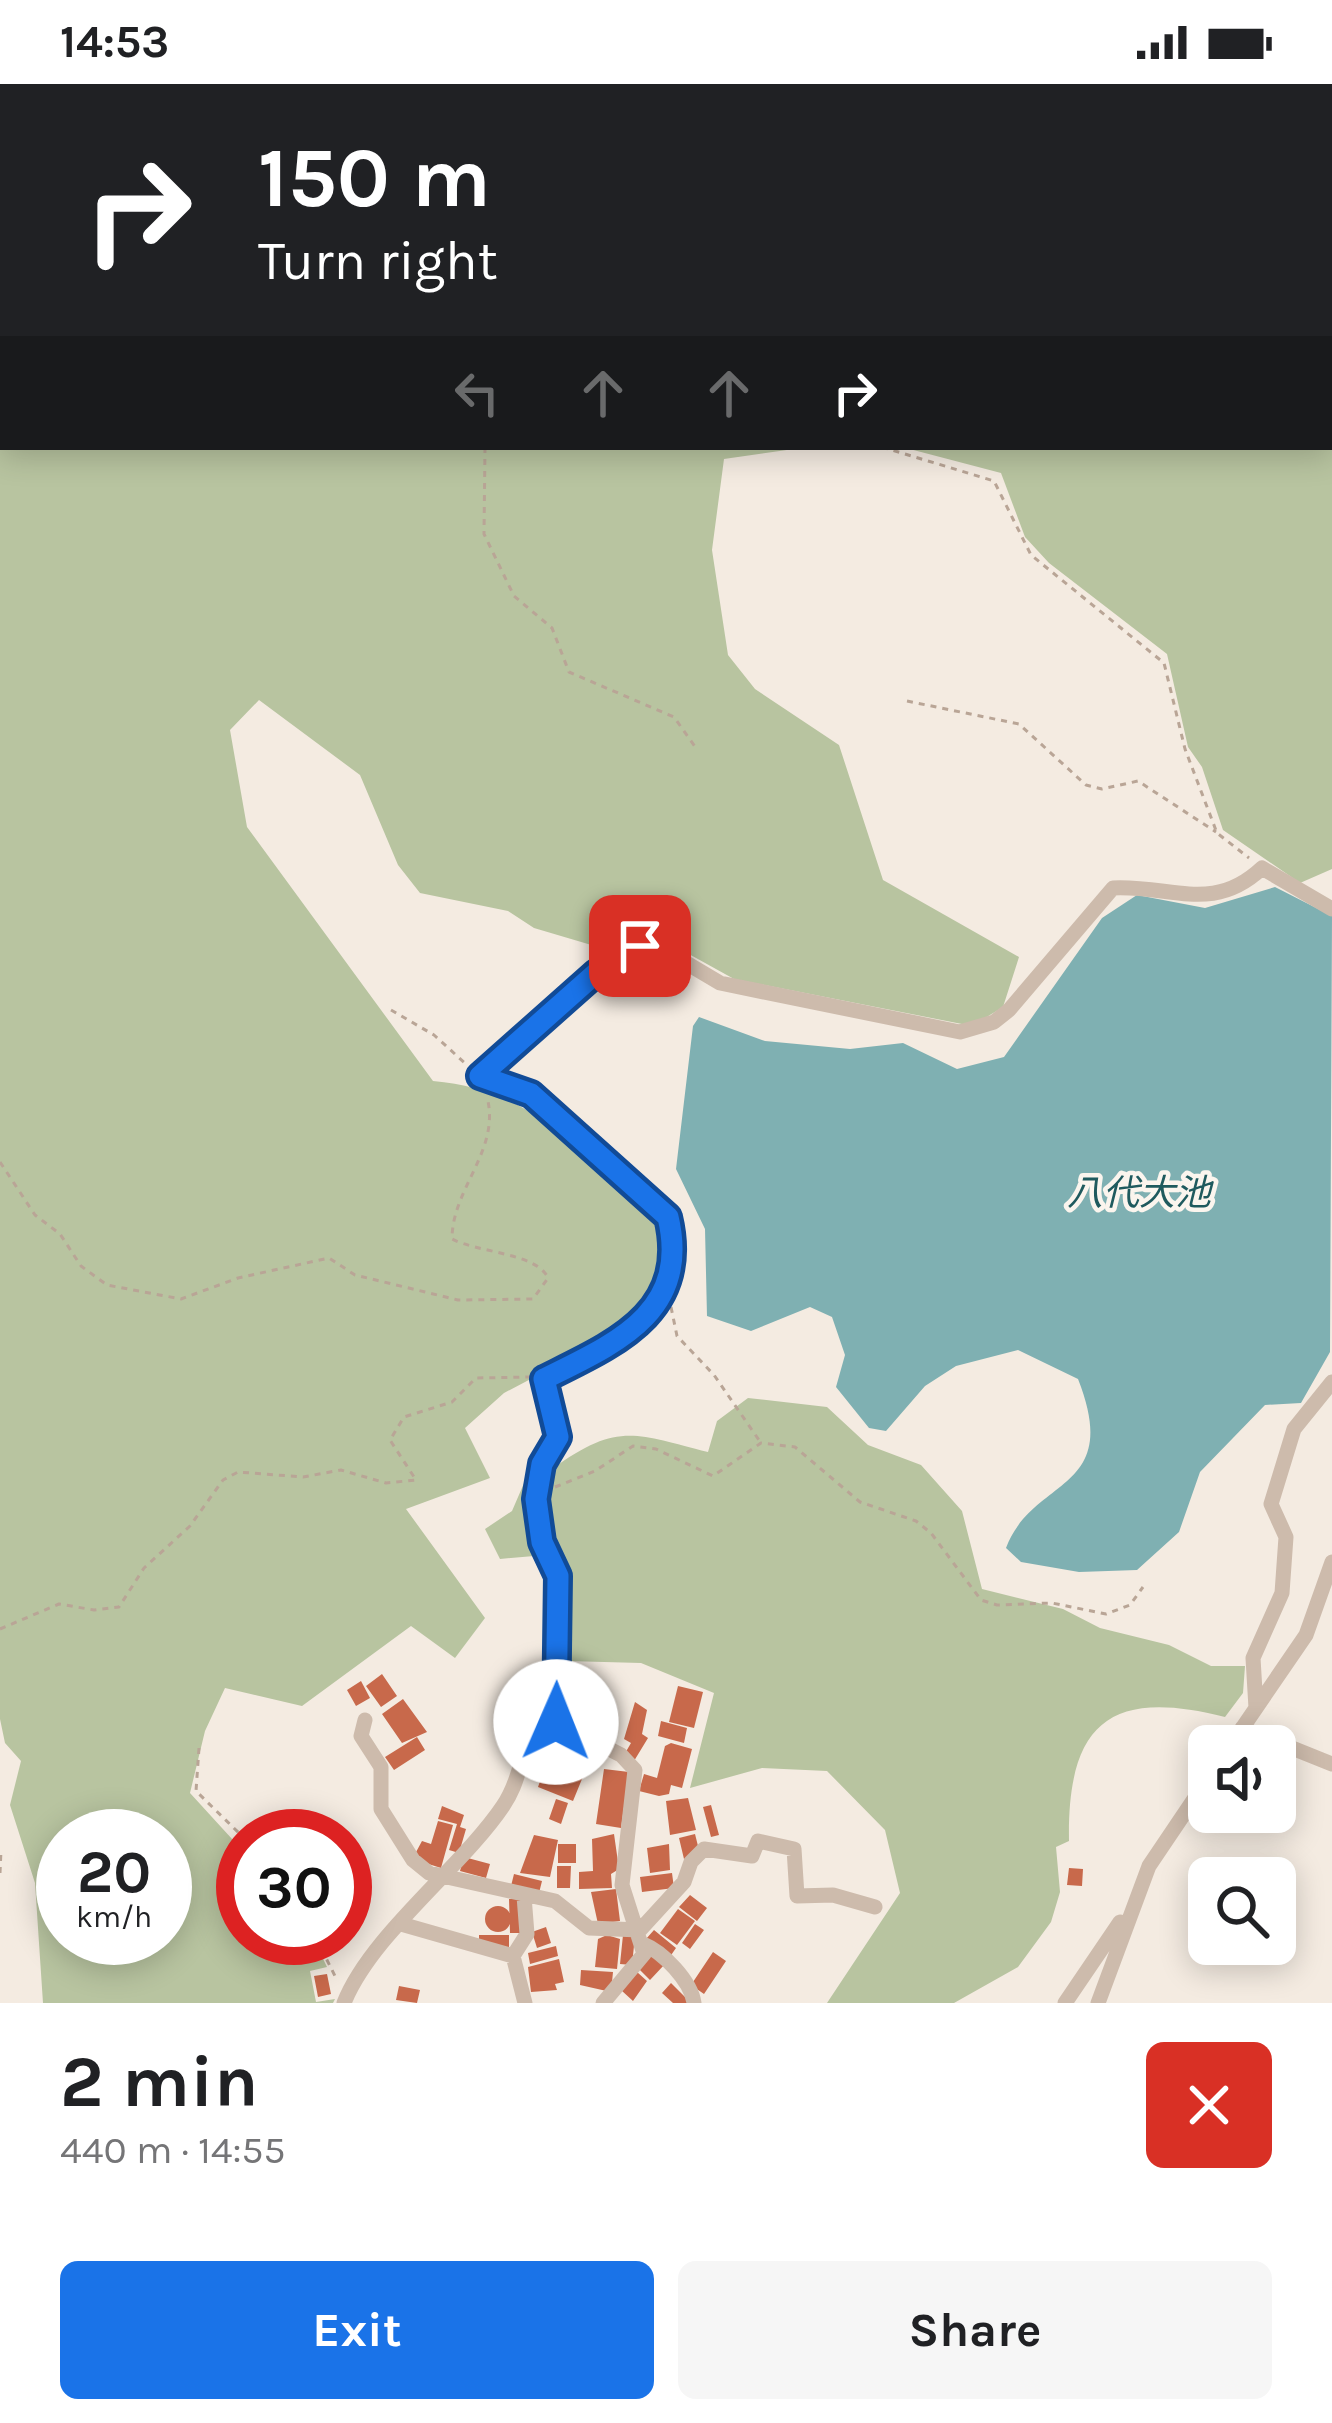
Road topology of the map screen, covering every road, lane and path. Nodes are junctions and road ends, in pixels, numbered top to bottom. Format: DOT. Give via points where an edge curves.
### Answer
graph roads {
  1 [pos="485,450"];
  2 [pos="892,450"];
  3 [pos="907,700"];
  4 [pos="696,748"];
  5 [pos="1217,832"];
  6 [pos="1262,868"];
  7 [pos="1332,908"];
  8 [pos="391,1010"];
  9 [pos="480,1076"];
  10 [pos="0,1162"];
  11 [pos="663,1289"];
  12 [pos="544,1379"];
  13 [pos="1332,1382"];
  14 [pos="761,1443"];
  15 [pos="536,1499"];
  16 [pos="1332,1562"];
  17 [pos="1144,1587"];
  18 [pos="0,1629"];
  19 [pos="1256,1708"];
  20 [pos="364,1720"];
  21 [pos="556,1722"];
  22 [pos="1244,1725"];
  23 [pos="199,1748"];
  24 [pos="1296,1750"];
  25 [pos="1332,1764"];
  26 [pos="1188,1808"];
  27 [pos="216,1811"];
  28 [pos="1,1850"];
  29 [pos="0,1873"];
  30 [pos="438,1877"];
  31 [pos="524,1895"];
  32 [pos="875,1907"];
  33 [pos="1126,1920"];
  34 [pos="401,1924"];
  35 [pos="642,1937"];
  36 [pos="513,1956"];
  37 [pos="329,1965"];
  38 [pos="345,2000"];
  39 [pos="524,2003"];
  40 [pos="603,2003"];
  41 [pos="694,2003"];
  42 [pos="1065,2003"];
  43 [pos="1098,2003"];
  1 -- 4 [label="path" via="484,534 514,596 552,628 569,672 663,710"];
  2 -- 5 [label="path" via="994,481 1031,555 1165,663 1185,749"];
  3 -- 5 [label="path" via="1019,724 1086,785 1138,781"];
  5 -- 6 [label="path"];
  6 -- 7 [label="street"];
  6 -- 9 [label="street" via="1212,897 1112,888 1009,1010 960,1032 720,983 666,951 640,946 596,973"];
  8 -- 9 [label="path"];
  9 -- 10 [label="path" via="489,1136 455,1202 452,1239 543,1268 548,1278 533,1299 458,1300 355,1275 329,1258 181,1299 107,1286 35,1215"];
  9 -- 11 [label="street" via="531,1094 668,1217"];
  11 -- 12 [label="street" via="625,1339"];
  11 -- 14 [label="path" via="677,1336"];
  12 -- 15 [label="street" via="558,1437 542,1464"];
  12 -- 18 [label="path" via="476,1378 452,1402 404,1417 390,1440 416,1480 386,1483 341,1470 303,1477 238,1472 144,1568 119,1607 59,1604"];
  13 -- 19 [label="street" via="1294,1429 1271,1504 1286,1537 1282,1593 1253,1658"];
  14 -- 15 [label="path" via="712,1476 633,1446"];
  14 -- 17 [label="path" via="795,1447 860,1502 916,1521 944,1545 981,1600 1106,1615 1130,1605"];
  15 -- 21 [label="street" via="542,1542 558,1576"];
  16 -- 19 [label="street" via="1306,1635"];
  19 -- 22 [label="street"];
  20 -- 30 [label="street" via="361,1736 381,1767 381,1809 413,1860"];
  21 -- 30 [label="street" via="532,1736 507,1801"];
  21 -- 35 [label="street" via="635,1770 622,1885"];
  23 -- 27 [label="path" via="196,1791"];
  24 -- 25 [label="street"];
  26 -- 33 [label="street" via="1149,1866"];
  28 -- 29 [label="path"];
  30 -- 31 [label="street"];
  30 -- 34 [label="street"];
  31 -- 35 [label="street" via="555,1901 589,1928"];
  31 -- 36 [label="street" via="527,1934"];
  32 -- 35 [label="street" via="833,1895 797,1896 794,1849 758,1841 752,1856 704,1849"];
  33 -- 42 [label="street" via="1116,1923"];
  33 -- 43 [label="street"];
  34 -- 36 [label="street"];
  34 -- 38 [label="street"];
  35 -- 40 [label="street" via="644,1954"];
  35 -- 41 [label="street" via="692,1990"];
  36 -- 39 [label="street"];
  37 -- 38 [label="path"];
}
